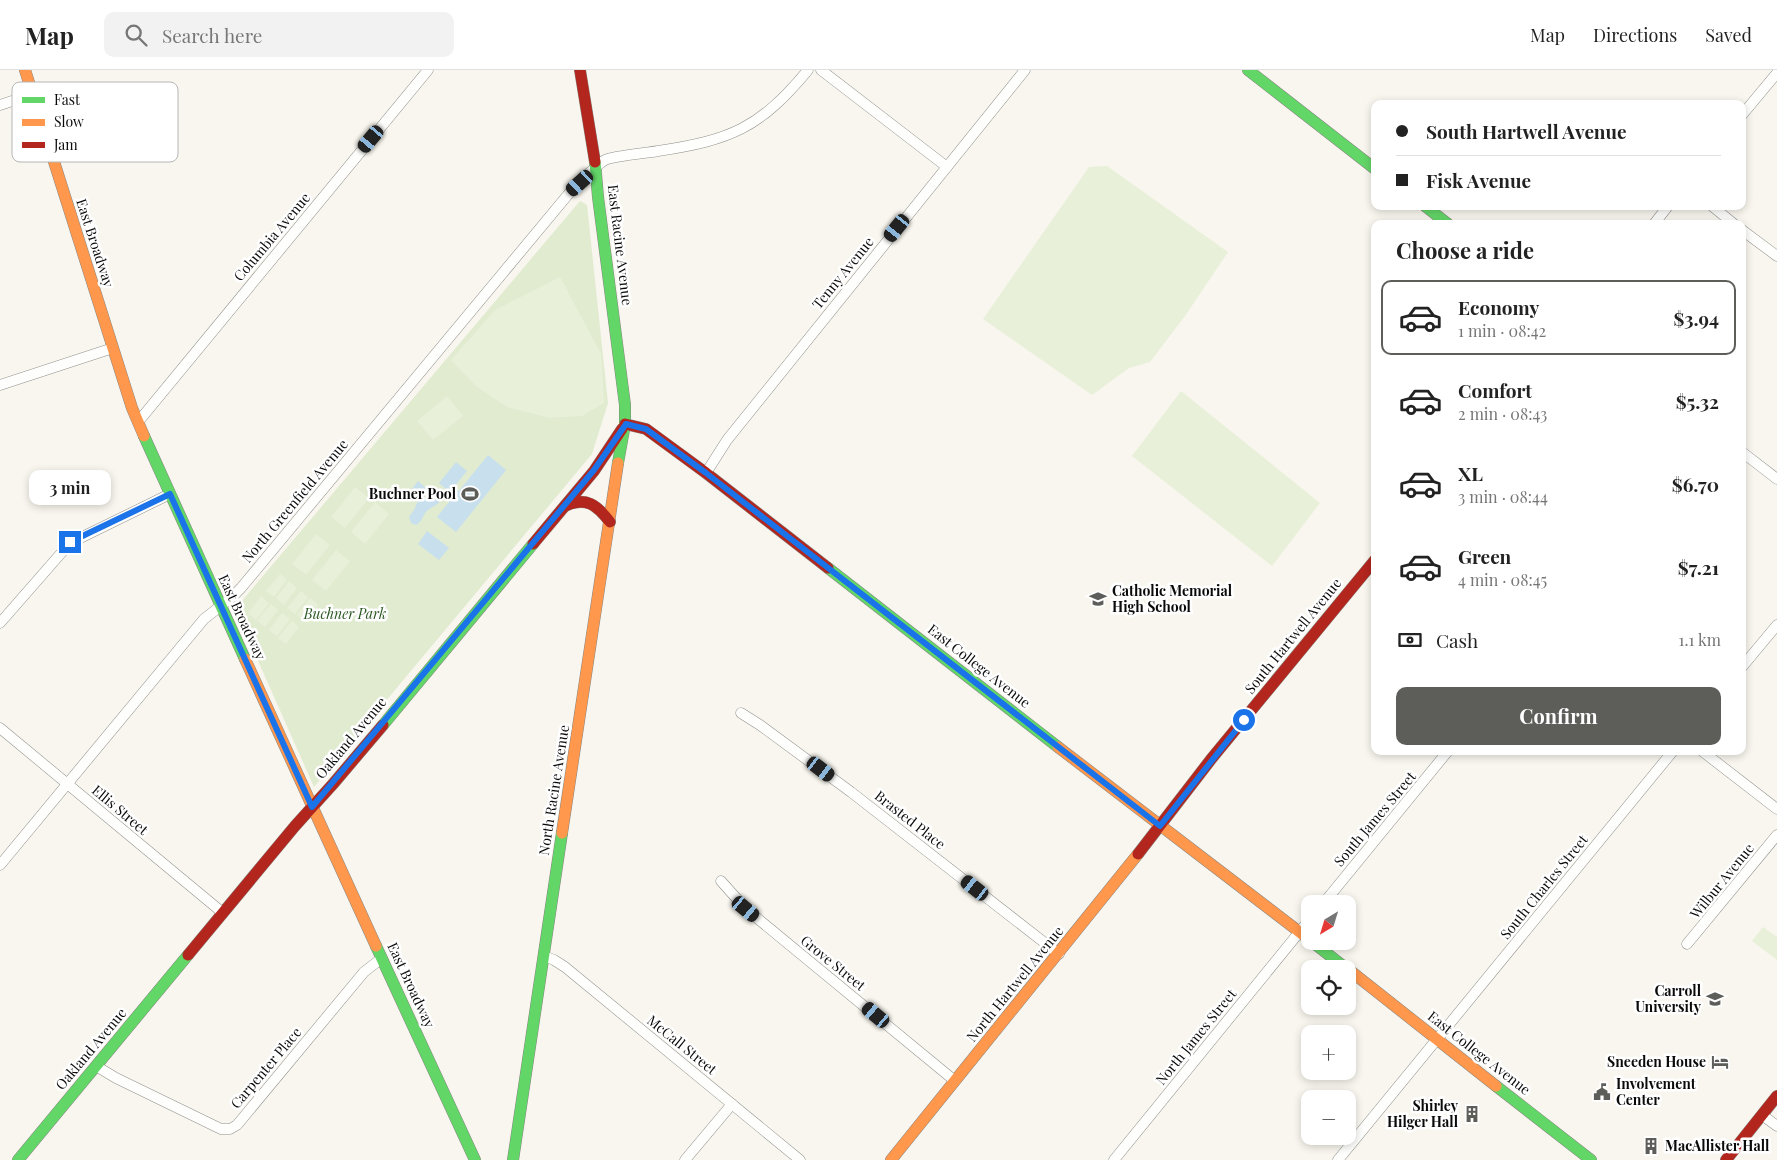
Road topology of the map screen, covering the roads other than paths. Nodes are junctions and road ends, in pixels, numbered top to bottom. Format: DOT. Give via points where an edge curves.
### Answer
graph roads {
  1 [pos="25,70"];
  2 [pos="428,70"];
  3 [pos="580,70"];
  4 [pos="808,70"];
  5 [pos="821,70"];
  6 [pos="1025,70"];
  7 [pos="1248,70"];
  8 [pos="1777,73"];
  9 [pos="29,82"];
  10 [pos="12,101"];
  11 [pos="0,105"];
  12 [pos="1746,110"];
  13 [pos="54,162"];
  14 [pos="947,166"];
  15 [pos="1371,166"];
  16 [pos="596,168"];
  17 [pos="1430,210"];
  18 [pos="1665,210"];
  19 [pos="1717,210"];
  20 [pos="1443,220"];
  21 [pos="1657,220"];
  22 [pos="1729,220"];
  23 [pos="1746,233"];
  24 [pos="1777,256"];
  25 [pos="113,348"];
  26 [pos="0,385"];
  27 [pos="138,422"];
  28 [pos="626,424"];
  29 [pos="1746,455"];
  30 [pos="706,473"];
  31 [pos="1777,479"];
  32 [pos="170,494"];
  33 [pos="564,506"];
  34 [pos="610,522"];
  35 [pos="1371,565"];
  36 [pos="221,606"];
  37 [pos="0,623"];
  38 [pos="1777,625"];
  39 [pos="1746,662"];
  40 [pos="741,713"];
  41 [pos="0,728"];
  42 [pos="1445,755"];
  43 [pos="1670,755"];
  44 [pos="1707,755"];
  45 [pos="67,784"];
  46 [pos="312,807"];
  47 [pos="1777,809"];
  48 [pos="1160,826"];
  49 [pos="1777,835"];
  50 [pos="0,865"];
  51 [pos="721,881"];
  52 [pos="1330,895"];
  53 [pos="223,913"];
  54 [pos="1300,932"];
  55 [pos="1687,944"];
  56 [pos="1323,950"];
  57 [pos="1059,954"];
  58 [pos="544,956"];
  59 [pos="382,958"];
  60 [pos="1335,960"];
  61 [pos="1356,976"];
  62 [pos="1436,1039"];
  63 [pos="96,1066"];
  64 [pos="955,1081"];
  65 [pos="1777,1096"];
  66 [pos="732,1104"];
  67 [pos="1762,1115"];
  68 [pos="1777,1126"];
  69 [pos="18,1160"];
  70 [pos="475,1160"];
  71 [pos="513,1160"];
  72 [pos="685,1160"];
  73 [pos="800,1160"];
  74 [pos="891,1160"];
  75 [pos="1114,1160"];
  76 [pos="1338,1160"];
  77 [pos="1591,1160"];
  78 [pos="1726,1160"];
  1 -- 9 [label="street, East Broadway"];
  2 -- 27 [label="street, Columbia Avenue"];
  3 -- 16 [label="street, East Racine Avenue"];
  4 -- 16 [label="street, North Greenfield Avenue" via="780,102 736,132 708,142 606,160"];
  5 -- 14 [label="street"];
  6 -- 14 [label="street, Tenny Avenue"];
  7 -- 15 [label="street"];
  8 -- 12 [label="street"];
  10 -- 11 [label="street"];
  13 -- 25 [label="street, East Broadway"];
  14 -- 30 [label="street, Tenny Avenue" via="733,432"];
  16 -- 28 [label="street, East Racine Avenue"];
  16 -- 36 [label="street, North Greenfield Avenue" via="571,191 241,588"];
  17 -- 20 [label="street"];
  18 -- 21 [label="street"];
  19 -- 22 [label="street"];
  23 -- 24 [label="street"];
  25 -- 26 [label="street"];
  25 -- 27 [label="street, East Broadway"];
  27 -- 32 [label="street, East Broadway"];
  28 -- 30 [label="street, East College Avenue" via="646,429"];
  28 -- 33 [label="street, Oakland Avenue"];
  28 -- 34 [label="street, North Racine Avenue"];
  29 -- 31 [label="street"];
  30 -- 48 [label="street, East College Avenue"];
  32 -- 36 [label="street, East Broadway"];
  32 -- 37 [label="street" via="70,542"];
  33 -- 34 [label="street" via="586,502"];
  33 -- 46 [label="street, Oakland Avenue"];
  34 -- 58 [label="street, North Racine Avenue"];
  35 -- 48 [label="street, South Hartwell Avenue"];
  36 -- 45 [label="street, North Greenfield Avenue" via="202,622"];
  36 -- 46 [label="street, East Broadway"];
  38 -- 39 [label="street"];
  40 -- 57 [label="street, Brasted Place" via="851,792"];
  41 -- 45 [label="street, Ellis Street"];
  42 -- 52 [label="street, South James Street"];
  43 -- 62 [label="street, South Charles Street"];
  44 -- 47 [label="street"];
  45 -- 50 [label="street, North Greenfield Avenue"];
  45 -- 53 [label="street, Ellis Street"];
  46 -- 53 [label="street, Oakland Avenue"];
  46 -- 59 [label="street, East Broadway"];
  48 -- 54 [label="street, East College Avenue"];
  48 -- 57 [label="street, North Hartwell Avenue"];
  49 -- 55 [label="street, Wilbur Avenue"];
  51 -- 64 [label="street, Grove Street" via="746,909"];
  53 -- 63 [label="street, Oakland Avenue"];
  54 -- 75 [label="street, North James Street"];
  56 -- 60 [label="street, East College Avenue"];
  57 -- 64 [label="street, North Hartwell Avenue"];
  58 -- 66 [label="street, McCall Street" via="565,967"];
  58 -- 71 [label="street, North Racine Avenue"];
  59 -- 63 [label="street, Carpenter Place" via="364,972 237,1125 230,1129 221,1129"];
  59 -- 70 [label="street, East Broadway"];
  61 -- 62 [label="street, East College Avenue"];
  62 -- 76 [label="street, South Charles Street"];
  62 -- 77 [label="street, East College Avenue"];
  63 -- 69 [label="street, Oakland Avenue"];
  64 -- 74 [label="street, North Hartwell Avenue"];
  65 -- 67 [label="street"];
  66 -- 72 [label="street"];
  66 -- 73 [label="street, McCall Street"];
  67 -- 68 [label="street"];
  67 -- 78 [label="street"];
}
